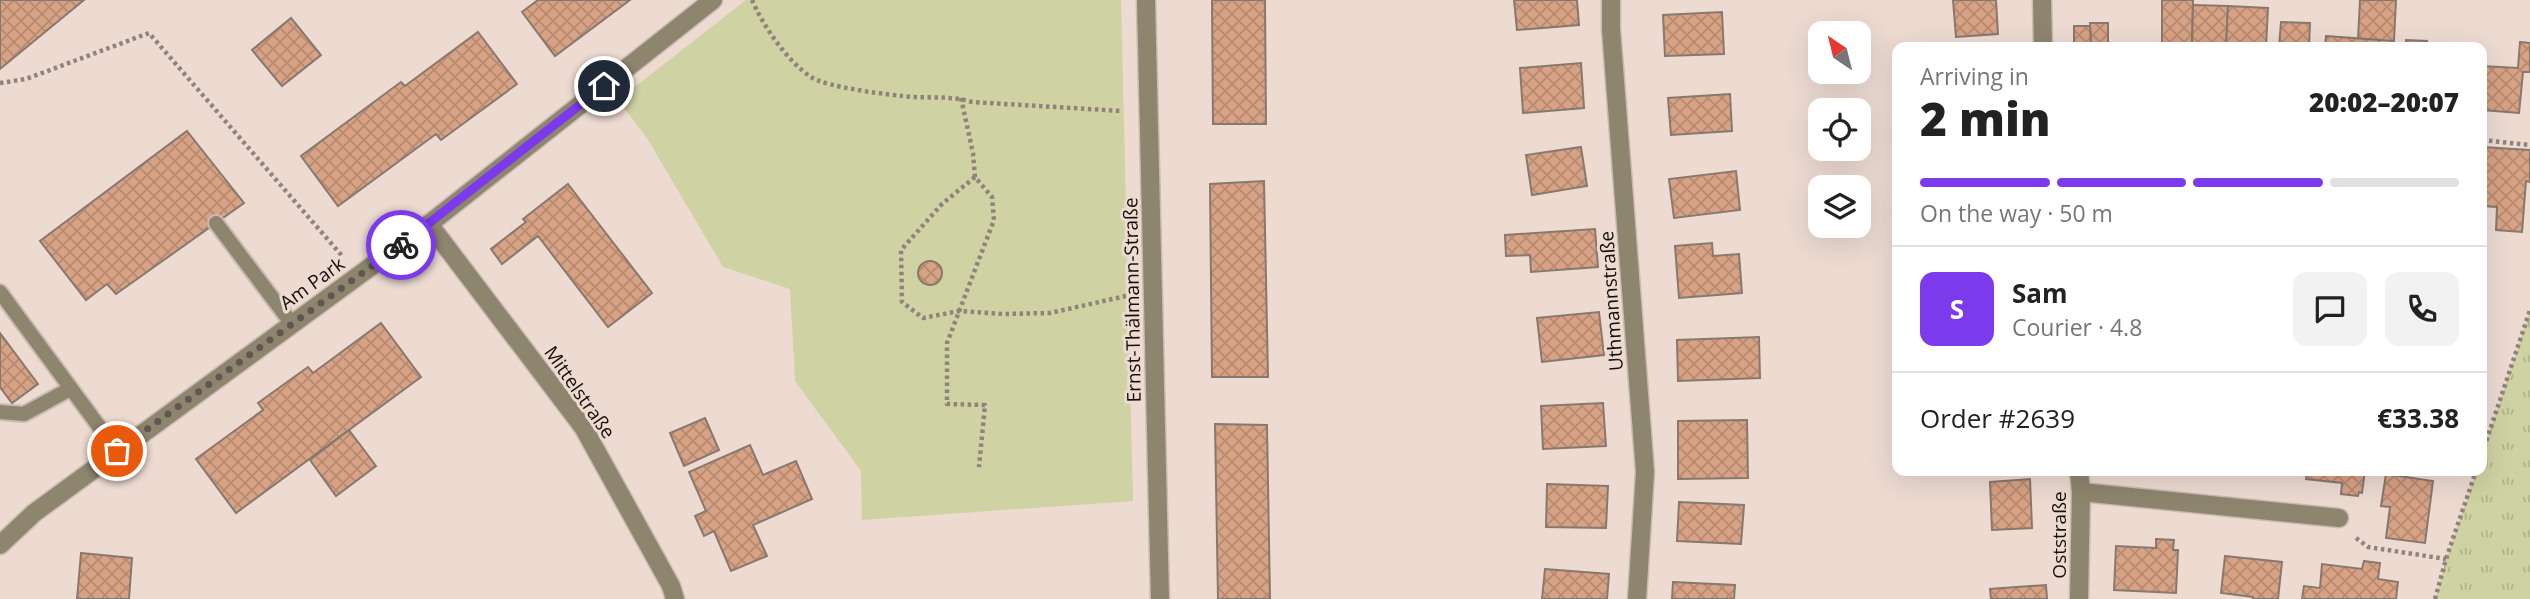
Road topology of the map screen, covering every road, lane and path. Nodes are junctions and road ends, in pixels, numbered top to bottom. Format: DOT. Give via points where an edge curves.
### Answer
graph roads {
  1 [pos="713,0"];
  2 [pos="752,0"];
  3 [pos="1146,0"];
  4 [pos="1611,0"];
  5 [pos="2042,0"];
  6 [pos="2043,42"];
  7 [pos="0,83"];
  8 [pos="961,98"];
  9 [pos="1148,111"];
  10 [pos="2487,141"];
  11 [pos="2530,145"];
  12 [pos="975,177"];
  13 [pos="216,223"];
  14 [pos="429,224"];
  15 [pos="359,276"];
  16 [pos="1153,291"];
  17 [pos="0,292"];
  18 [pos="2530,310"];
  19 [pos="959,311"];
  20 [pos="292,324"];
  21 [pos="70,388"];
  22 [pos="0,412"];
  23 [pos="2487,439"];
  24 [pos="117,451"];
  25 [pos="979,467"];
  26 [pos="2079,476"];
  27 [pos="2474,476"];
  28 [pos="2081,492"];
  29 [pos="2333,518"];
  30 [pos="0,545"];
  31 [pos="2446,559"];
  32 [pos="675,599"];
  33 [pos="1160,599"];
  34 [pos="1637,599"];
  35 [pos="2079,599"];
  36 [pos="2435,599"];
  1 -- 14 [label="street, Am Park"];
  2 -- 8 [label="path" via="786,53 813,78 856,90"];
  3 -- 9 [label="street, Ernst-Thälmann-Straße"];
  4 -- 34 [label="street, Uthmannstraße" via="1645,472"];
  5 -- 6 [label="street"];
  7 -- 15 [label="path" via="26,79 149,33"];
  8 -- 9 [label="path" via="1062,109"];
  8 -- 12 [label="path"];
  9 -- 16 [label="street, Ernst-Thälmann-Straße"];
  10 -- 11 [label="path"];
  12 -- 19 [label="path" via="992,197 994,219"];
  12 -- 19 [label="path" via="942,204 901,250 902,302 923,318"];
  13 -- 20 [label="lane"];
  14 -- 15 [label="street, Am Park"];
  14 -- 32 [label="street, Mittelstraße" via="583,427"];
  15 -- 20 [label="street, Am Park"];
  16 -- 19 [label="path" via="1050,313"];
  16 -- 33 [label="street, Ernst-Thälmann-Straße"];
  17 -- 21 [label="lane"];
  18 -- 23 [label="path"];
  19 -- 25 [label="path" via="947,343 947,404 985,405"];
  20 -- 24 [label="street, Am Park"];
  21 -- 22 [label="lane" via="24,414"];
  21 -- 24 [label="lane"];
  24 -- 30 [label="street, Am Park" via="34,513"];
  26 -- 28 [label="street, Oststraße"];
  27 -- 31 [label="path"];
  28 -- 29 [label="street"];
  28 -- 35 [label="street, Oststraße"];
  29 -- 31 [label="path" via="2368,547"];
  31 -- 36 [label="path"];
}
